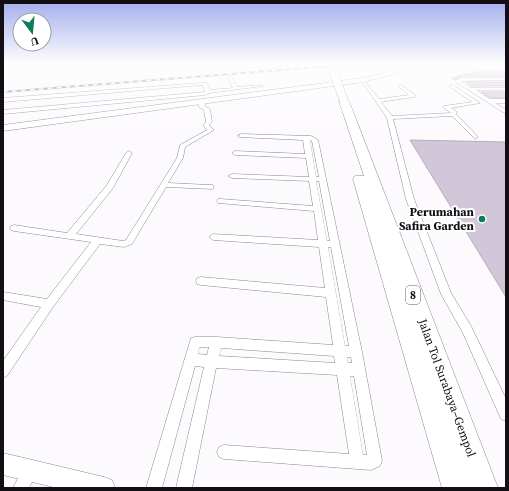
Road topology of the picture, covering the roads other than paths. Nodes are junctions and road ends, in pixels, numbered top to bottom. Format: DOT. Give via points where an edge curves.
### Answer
graph roads {
  1 [pos="176,86"];
  2 [pos="206,86"];
  3 [pos="253,86"];
  4 [pos="320,86"];
  5 [pos="333,86"];
  6 [pos="336,86"];
  7 [pos="367,86"];
  8 [pos="402,86"];
  9 [pos="452,86"];
  10 [pos="464,86"];
  11 [pos="235,88"];
  12 [pos="469,89"];
  13 [pos="506,89"];
  14 [pos="118,90"];
  15 [pos="208,92"];
  16 [pos="52,96"];
  17 [pos="3,100"];
  18 [pos="340,101"];
  19 [pos="489,101"];
  20 [pos="506,101"];
  21 [pos="116,102"];
  22 [pos="202,102"];
  23 [pos="380,103"];
  24 [pos="86,105"];
  25 [pos="44,110"];
  26 [pos="115,110"];
  27 [pos="3,112"];
  28 [pos="506,112"];
  29 [pos="84,113"];
  30 [pos="453,114"];
  31 [pos="390,118"];
  32 [pos="3,128"];
  33 [pos="241,136"];
  34 [pos="475,137"];
  35 [pos="306,138"];
  36 [pos="129,153"];
  37 [pos="235,153"];
  38 [pos="309,156"];
  39 [pos="232,176"];
  40 [pos="313,179"];
  41 [pos="324,179"];
  42 [pos="163,185"];
  43 [pos="210,187"];
  44 [pos="221,201"];
  45 [pos="317,209"];
  46 [pos="14,228"];
  47 [pos="70,236"];
  48 [pos="213,237"];
  49 [pos="98,240"];
  50 [pos="323,244"];
  51 [pos="336,245"];
  52 [pos="201,281"];
  53 [pos="331,293"];
  54 [pos="3,296"];
  55 [pos="49,304"];
  56 [pos="217,342"];
  57 [pos="341,352"];
  58 [pos="356,352"];
  59 [pos="190,359"];
  60 [pos="211,362"];
  61 [pos="343,369"];
  62 [pos="359,370"];
  63 [pos="3,372"];
  64 [pos="506,414"];
  65 [pos="224,452"];
  66 [pos="357,461"];
  67 [pos="3,464"];
  68 [pos="25,479"];
  69 [pos="58,482"];
  70 [pos="104,488"];
  71 [pos="154,488"];
  72 [pos="184,488"];
  73 [pos="457,488"];
  74 [pos="483,488"];
  1 -- 14 [label="street"];
  2 -- 15 [label="street"];
  3 -- 11 [label="street"];
  4 -- 22 [label="street"];
  5 -- 18 [label="highway, Jalan Tol Surabaya–Gempol / 8"];
  6 -- 18 [label="highway, Jalan Tol Surabaya–Gempol / 8, bridge"];
  7 -- 23 [label="street"];
  8 -- 23 [label="street" via="414,96"];
  9 -- 30 [label="street" via="477,103 446,107 454,112"];
  10 -- 12 [label="street"];
  11 -- 15 [label="street"];
  12 -- 13 [label="street"];
  12 -- 19 [label="street"];
  14 -- 16 [label="street"];
  14 -- 21 [label="street"];
  15 -- 21 [label="street"];
  16 -- 17 [label="street"];
  16 -- 25 [label="street"];
  18 -- 73 [label="highway, Jalan Tol Surabaya–Gempol / 8"];
  18 -- 74 [label="highway, Jalan Tol Surabaya–Gempol / 8"];
  19 -- 20 [label="street"];
  19 -- 28 [label="street"];
  21 -- 24 [label="street"];
  21 -- 26 [label="street"];
  22 -- 32 [label="street"];
  22 -- 42 [label="street" via="202,107 208,112 211,130 182,146 180,158"];
  23 -- 31 [label="street"];
  24 -- 25 [label="street"];
  24 -- 29 [label="street"];
  25 -- 27 [label="street"];
  30 -- 31 [label="street"];
  30 -- 34 [label="street"];
  31 -- 64 [label="street" via="410,199 446,294"];
  33 -- 35 [label="street"];
  35 -- 38 [label="street"];
  35 -- 41 [label="street" via="315,140"];
  36 -- 47 [label="street" via="110,186"];
  37 -- 38 [label="street"];
  38 -- 40 [label="street"];
  39 -- 40 [label="street"];
  40 -- 41 [label="street"];
  40 -- 45 [label="street"];
  41 -- 51 [label="street"];
  42 -- 43 [label="street"];
  42 -- 49 [label="street" via="131,241 124,244"];
  44 -- 45 [label="street"];
  45 -- 50 [label="street"];
  46 -- 47 [label="street"];
  47 -- 49 [label="street"];
  48 -- 50 [label="street"];
  49 -- 55 [label="street"];
  50 -- 51 [label="street"];
  50 -- 53 [label="street"];
  51 -- 58 [label="street"];
  52 -- 53 [label="street"];
  53 -- 57 [label="street"];
  54 -- 55 [label="street"];
  55 -- 63 [label="street"];
  56 -- 57 [label="street"];
  56 -- 59 [label="street" via="195,342"];
  56 -- 60 [label="street"];
  57 -- 58 [label="street"];
  57 -- 61 [label="street"];
  58 -- 62 [label="street"];
  59 -- 60 [label="street"];
  59 -- 71 [label="street"];
  60 -- 61 [label="street"];
  60 -- 72 [label="street"];
  61 -- 62 [label="street"];
  61 -- 66 [label="street"];
  62 -- 66 [label="street" via="375,460 373,463"];
  65 -- 66 [label="street"];
  67 -- 68 [label="street"];
  68 -- 69 [label="street"];
  69 -- 70 [label="street"];
}
